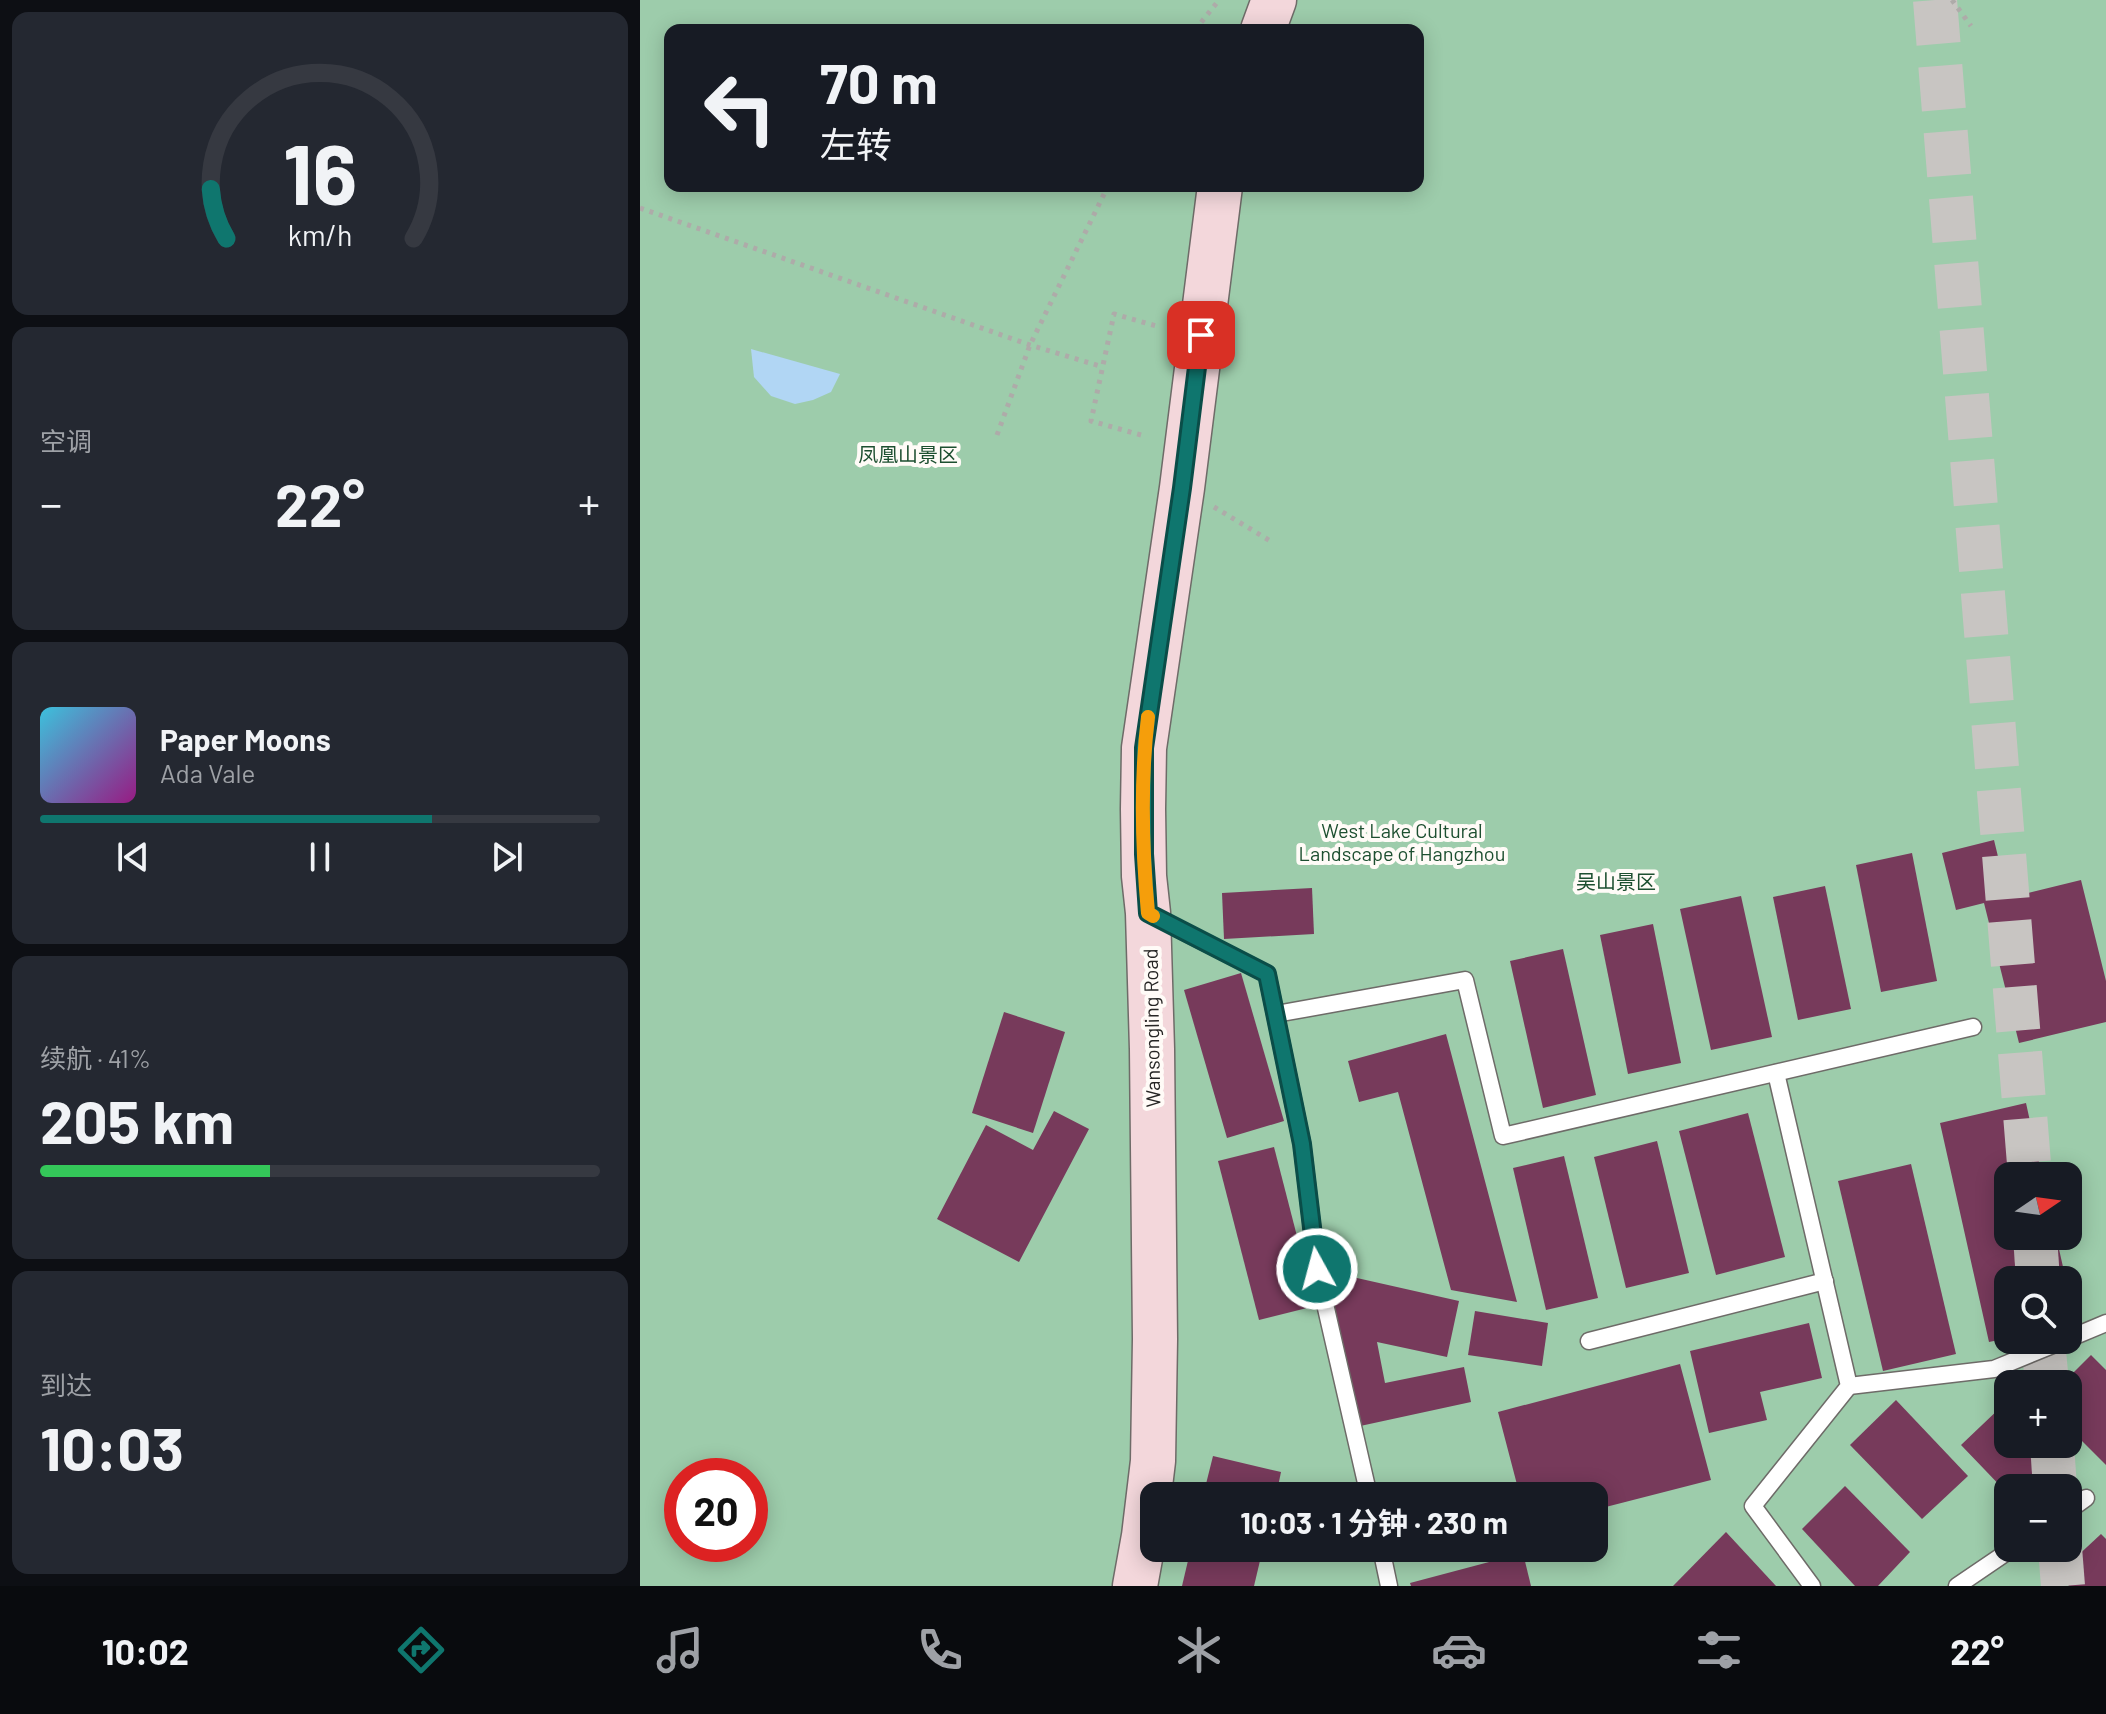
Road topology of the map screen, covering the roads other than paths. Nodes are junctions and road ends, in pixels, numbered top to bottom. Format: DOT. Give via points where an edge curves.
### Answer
graph roads {
  1 [pos="1274,0"];
  2 [pos="1265,24"];
  3 [pos="1219,192"];
  4 [pos="1148,913"];
  5 [pos="1276,1014"];
  6 [pos="1973,1027"];
  7 [pos="1776,1073"];
  8 [pos="1825,1281"];
  9 [pos="2106,1323"];
  10 [pos="2082,1333"];
  11 [pos="1589,1341"];
  12 [pos="2030,1354"];
  13 [pos="1849,1386"];
  14 [pos="1366,1482"];
  15 [pos="2086,1498"];
  16 [pos="2082,1501"];
  17 [pos="1994,1561"];
  18 [pos="1384,1562"];
  19 [pos="1135,1586"];
  20 [pos="1389,1586"];
  21 [pos="1812,1586"];
  22 [pos="1957,1586"];
  1 -- 2 [label="street"];
  3 -- 4 [label="street, Wansongling Road" via="1144,748"];
  4 -- 5 [label="lane" via="1267,974"];
  4 -- 19 [label="street, Wansongling Road" via="1153,1461"];
  5 -- 7 [label="lane" via="1465,980 1503,1136"];
  5 -- 14 [label="lane" via="1302,1144 1317,1269"];
  6 -- 7 [label="lane"];
  7 -- 8 [label="lane"];
  8 -- 11 [label="lane"];
  8 -- 13 [label="lane"];
  9 -- 10 [label="lane"];
  12 -- 13 [label="lane" via="1994,1369"];
  13 -- 21 [label="lane" via="1753,1506"];
  15 -- 16 [label="lane"];
  17 -- 22 [label="lane"];
  18 -- 20 [label="lane"];
}
